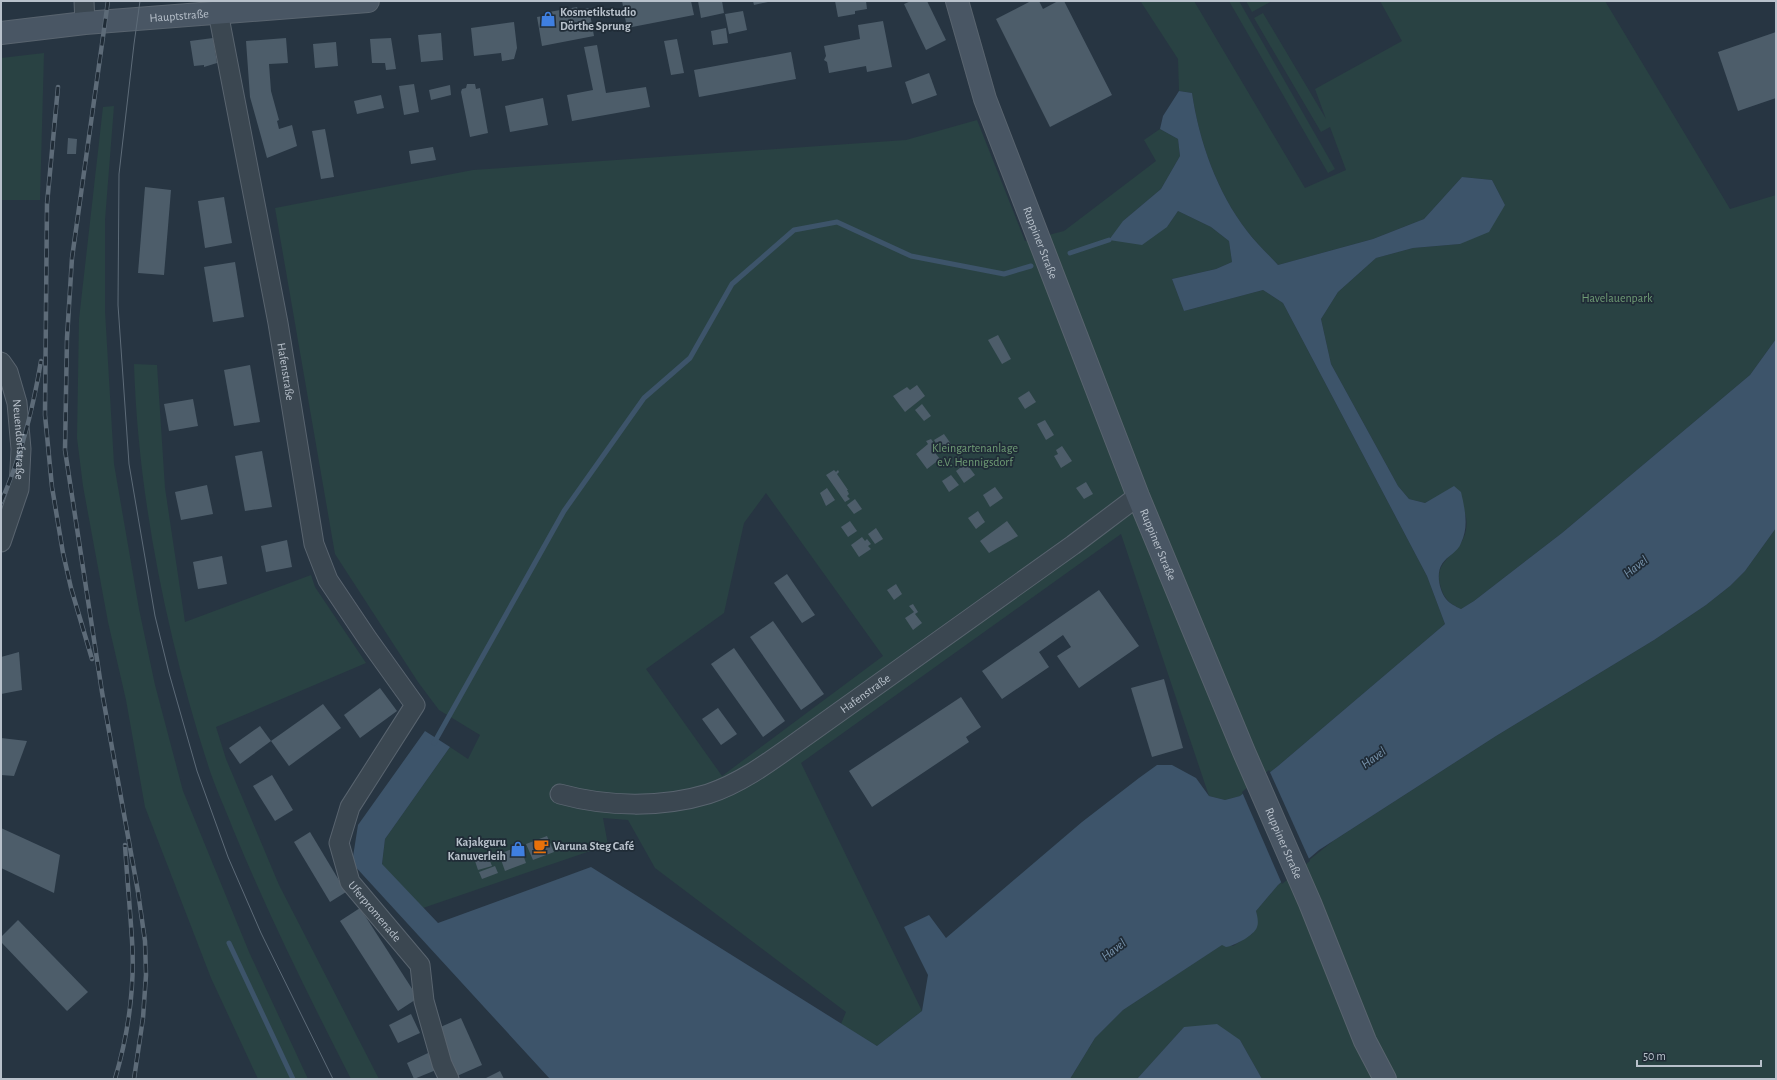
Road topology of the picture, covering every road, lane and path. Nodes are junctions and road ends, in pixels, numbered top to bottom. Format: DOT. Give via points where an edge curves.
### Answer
graph roads {
  1 [pos="84,1"];
  2 [pos="368,1"];
  3 [pos="957,1"];
  4 [pos="185,8"];
  5 [pos="218,12"];
  6 [pos="85,23"];
  7 [pos="1,33"];
  8 [pos="1,362"];
  9 [pos="1138,496"];
  10 [pos="1,542"];
  11 [pos="415,705"];
  12 [pos="560,794"];
  13 [pos="449,1079"];
  14 [pos="1385,1079"];
  1 -- 6 [label="street"];
  2 -- 5 [label="main road, Hauptstraße"];
  3 -- 9 [label="main road, Ruppiner Straße" via="985,99"];
  4 -- 5 [label="main road, Hauptstraße"];
  4 -- 6 [label="main road, Hauptstraße"];
  5 -- 11 [label="street, Hafenstraße" via="283,353 314,544 328,580"];
  6 -- 7 [label="main road"];
  8 -- 10 [label="street, Neuendorfstraße" via="8,372 16,403 20,449 19,489"];
  9 -- 12 [label="street, Hafenstraße" via="1073,546 738,781 708,794 662,803 618,804 583,800"];
  9 -- 14 [label="main road, Ruppiner Straße" via="1244,752 1310,903 1365,1041"];
  11 -- 13 [label="street, Uferpromenade" via="350,807 340,843 350,882 420,965 424,1001 442,1064"];
}
